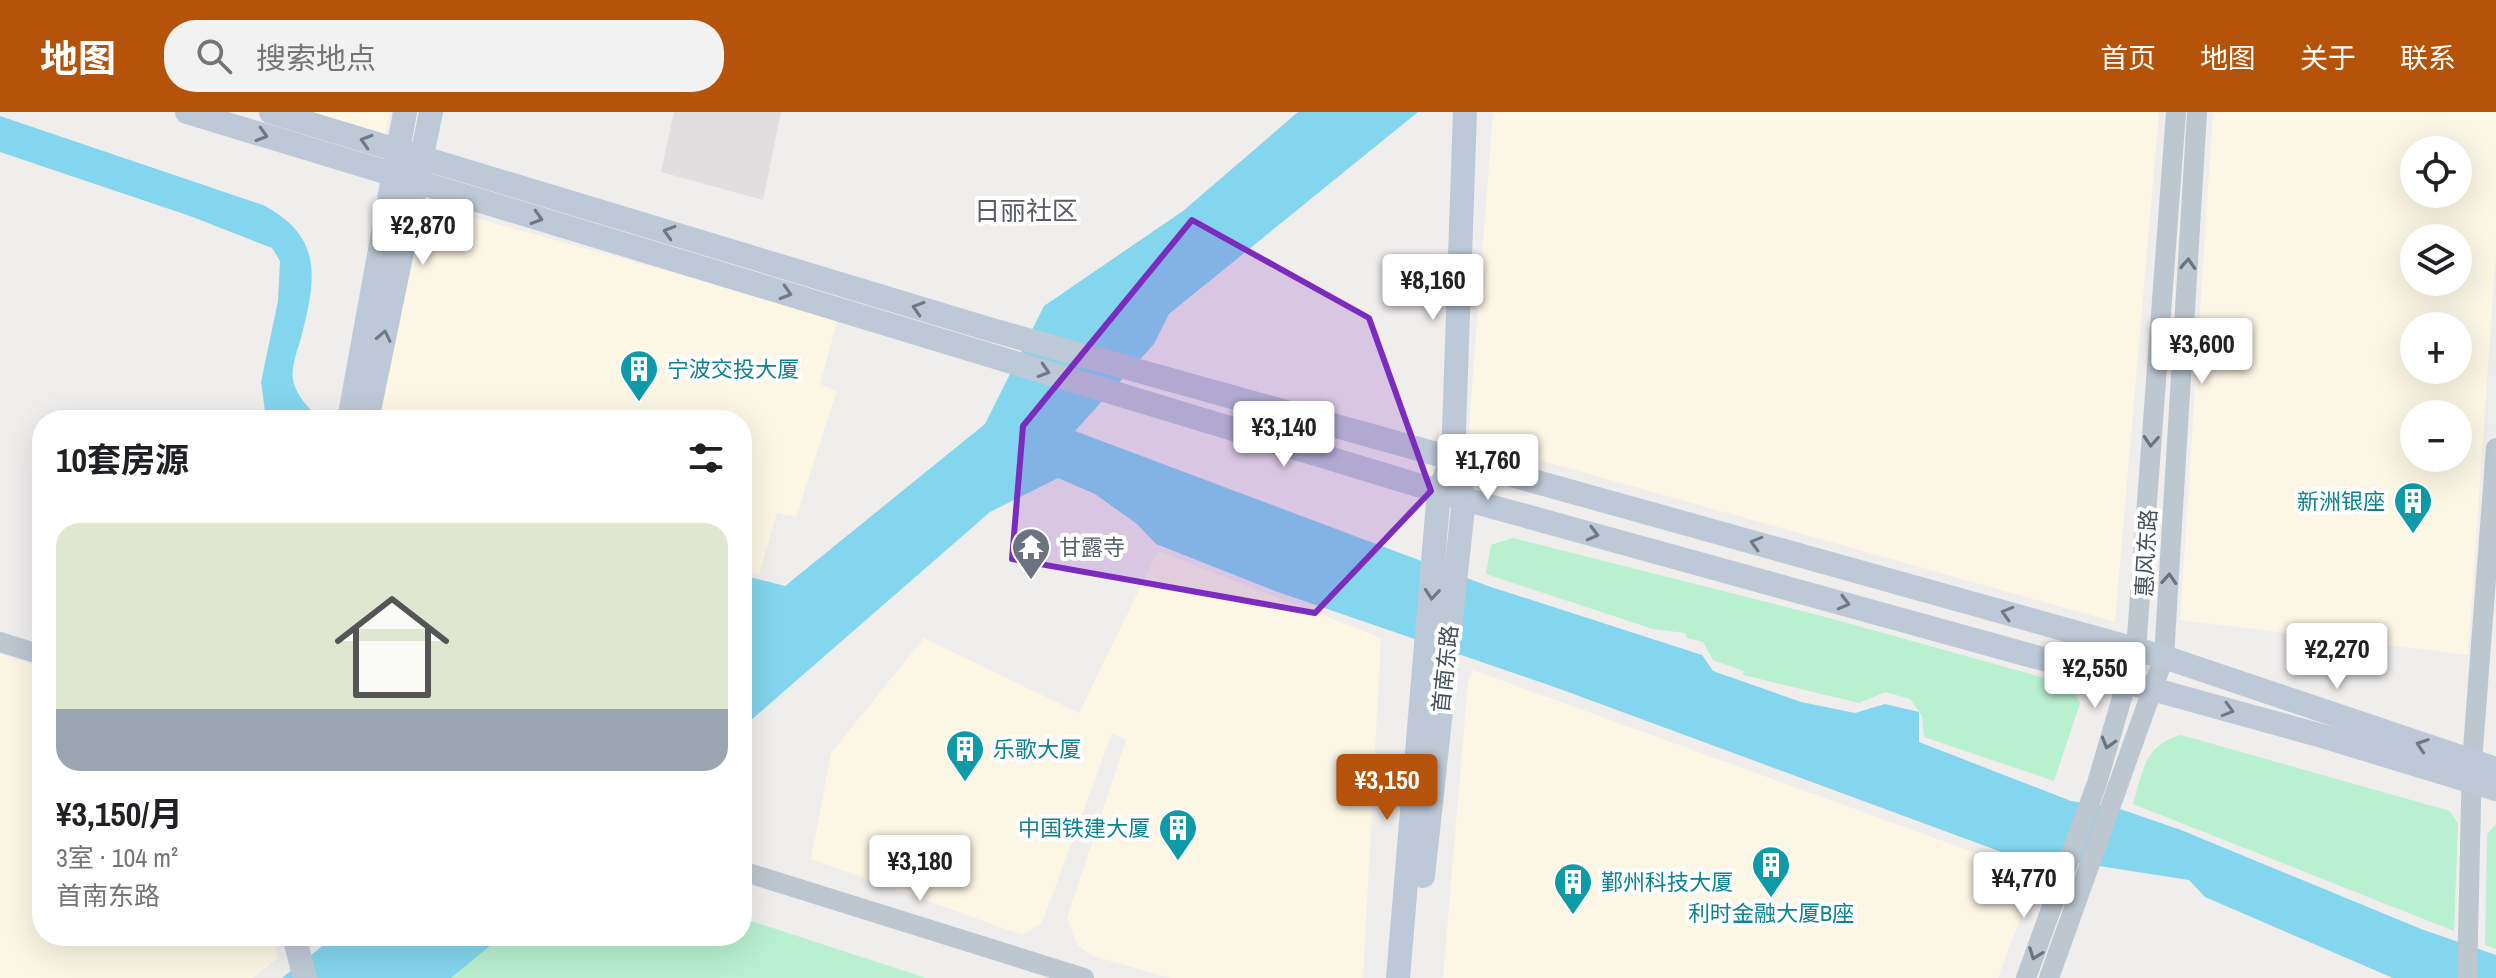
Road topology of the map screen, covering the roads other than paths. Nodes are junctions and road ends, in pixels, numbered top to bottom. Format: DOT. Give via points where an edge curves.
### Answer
graph roads {
  1 [pos="187,112"];
  2 [pos="271,112"];
  3 [pos="405,112"];
  4 [pos="431,112"];
  5 [pos="2176,112"];
  6 [pos="2197,112"];
  7 [pos="1465,118"];
  8 [pos="395,162"];
  9 [pos="420,170"];
  10 [pos="360,410"];
  11 [pos="360,410"];
  12 [pos="2496,448"];
  13 [pos="1453,458"];
  14 [pos="1439,491"];
  15 [pos="1464,499"];
  16 [pos="0,642"];
  17 [pos="2136,650"];
  18 [pos="32,652"];
  19 [pos="2164,657"];
  20 [pos="2126,681"];
  21 [pos="2153,689"];
  22 [pos="2496,769"];
  23 [pos="2471,772"];
  24 [pos="2106,788"];
  25 [pos="2496,789"];
  26 [pos="752,874"];
  27 [pos="296,946"];
  28 [pos="1040,971"];
  29 [pos="305,978"];
  30 [pos="1084,978"];
  31 [pos="1398,978"];
  32 [pos="1413,978"];
  33 [pos="2026,978"];
  34 [pos="2049,978"];
  35 [pos="2467,978"];
  1 -- 8 [label="main road, one-way"];
  8 -- 2 [label="main road, one-way"];
  3 -- 8 [label="main road"];
  4 -- 9 [label="main road"];
  5 -- 17 [label="street, 惠风东路, one-way"];
  19 -- 6 [label="street, 惠风东路, one-way"];
  7 -- 13 [label="main road"];
  8 -- 9 [label="main road"];
  8 -- 10 [label="main road"];
  11 -- 9 [label="main road, one-way"];
  13 -- 9 [label="main road, one-way"];
  9 -- 14 [label="main road, one-way" via="969,349"];
  12 -- 23 [label="street"];
  13 -- 14 [label="main road"];
  13 -- 15 [label="main road, 首南东路"];
  17 -- 13 [label="main road, one-way"];
  14 -- 15 [label="main road"];
  14 -- 31 [label="main road, 首南东路, one-way"];
  15 -- 20 [label="main road, one-way"];
  15 -- 32 [label="main road, 首南东路"];
  16 -- 18 [label="street"];
  17 -- 19 [label="main road"];
  17 -- 20 [label="street, 惠风东路"];
  19 -- 21 [label="street, 惠风东路"];
  23 -- 19 [label="main road, one-way"];
  20 -- 21 [label="main road"];
  20 -- 24 [label="street, 惠风东路, one-way"];
  21 -- 23 [label="main road, one-way"];
  21 -- 24 [label="street, 惠风东路"];
  22 -- 23 [label="main road"];
  23 -- 25 [label="main road"];
  23 -- 35 [label="street"];
  24 -- 33 [label="street, 惠风东路, one-way" via="2063,877"];
  24 -- 34 [label="street, 惠风东路" via="2083,886"];
  26 -- 28 [label="street"];
  27 -- 29 [label="main road"];
  28 -- 30 [label="street"];
}
